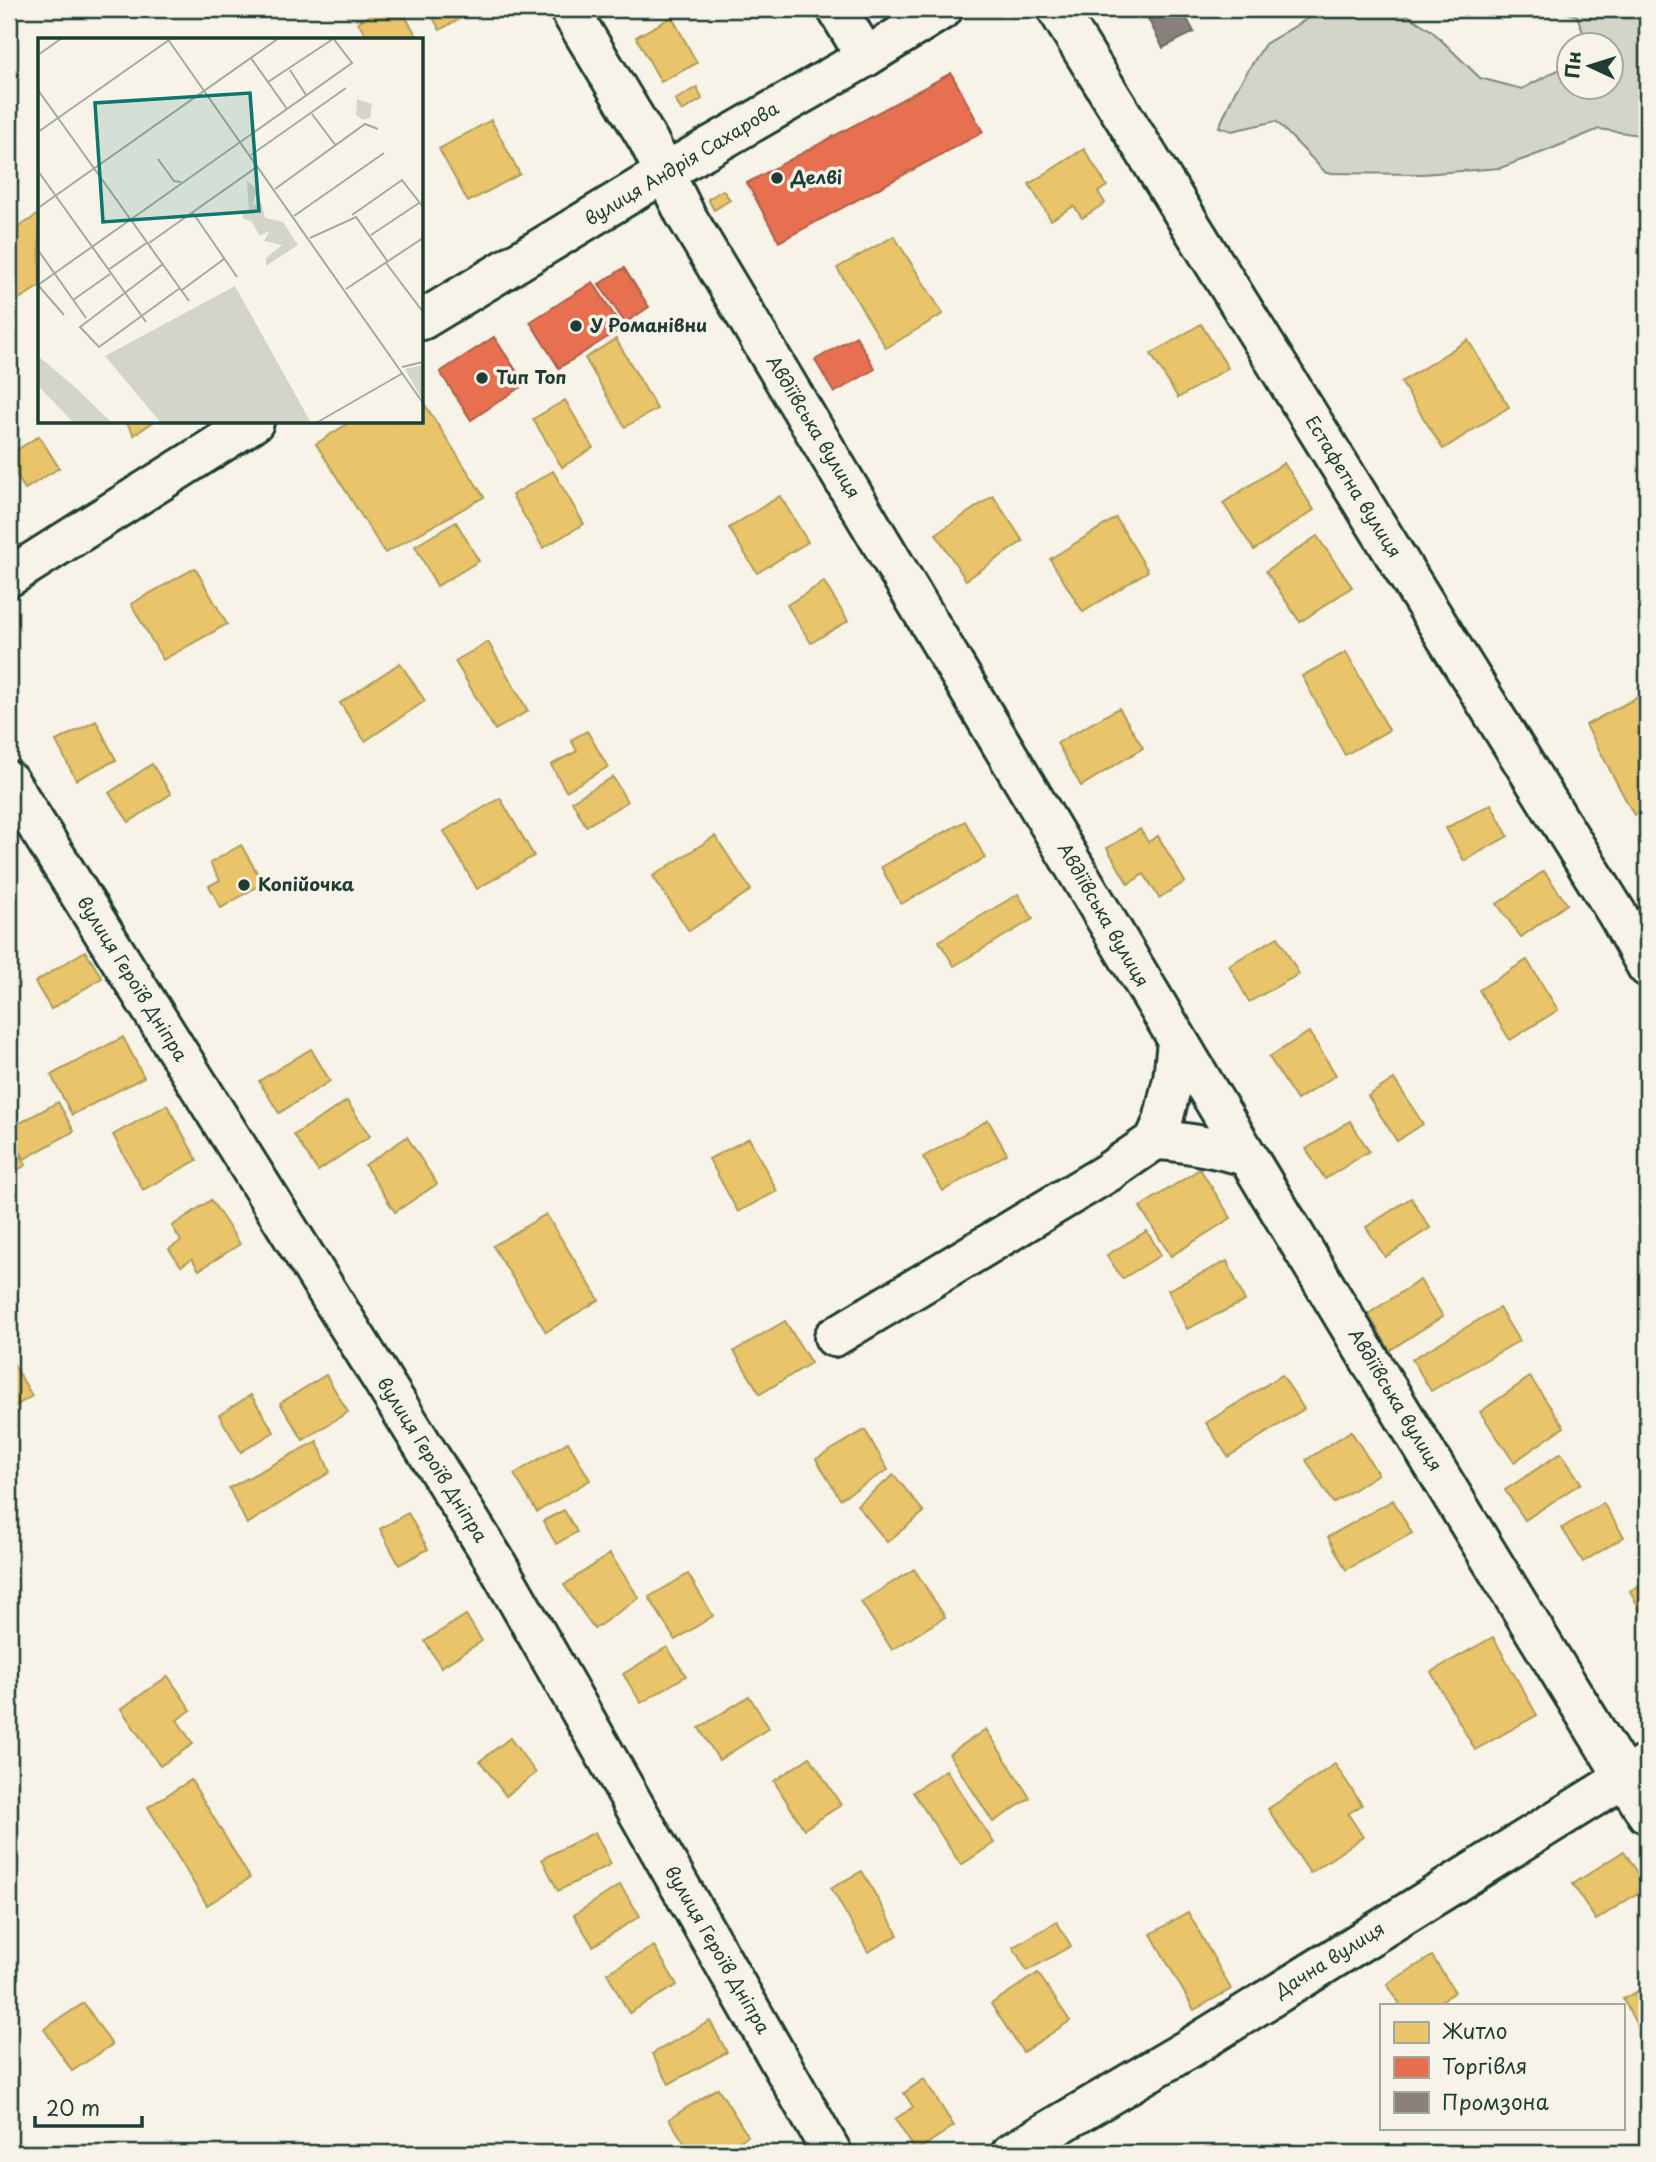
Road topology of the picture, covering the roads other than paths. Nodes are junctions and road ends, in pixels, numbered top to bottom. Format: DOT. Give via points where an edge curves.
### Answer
graph roads {
  1 [pos="569,9"];
  2 [pos="837,9"];
  3 [pos="943,9"];
  4 [pos="1057,9"];
  5 [pos="866,57"];
  6 [pos="664,173"];
  7 [pos="424,319"];
  8 [pos="251,424"];
  9 [pos="9,577"];
  10 [pos="9,781"];
  11 [pos="1633,909"];
  12 [pos="1647,967"];
  13 [pos="1177,1041"];
  14 [pos="1154,1140"];
  15 [pos="1246,1156"];
  16 [pos="834,1338"];
  17 [pos="1636,1770"];
  18 [pos="1647,1814"];
  19 [pos="832,2153"];
  20 [pos="1011,2153"];
  1 -- 6 [label="street, Авдіївська вулиця"];
  2 -- 5 [label="street"];
  3 -- 5 [label="street, вулиця Андрія Сахарова"];
  4 -- 11 [label="street, Естафетна вулиця"];
  5 -- 6 [label="street, вулиця Андрія Сахарова"];
  6 -- 7 [label="street, вулиця Андрія Сахарова"];
  6 -- 13 [label="street, Авдіївська вулиця"];
  8 -- 9 [label="street"];
  10 -- 19 [label="street, вулиця Героїв Дніпра" via="495,1561"];
  11 -- 12 [label="street, Естафетна вулиця"];
  13 -- 14 [label="street" via="1173,1079"];
  13 -- 15 [label="street, Авдіївська вулиця"];
  14 -- 15 [label="street" via="1175,1140"];
  14 -- 16 [label="street"];
  15 -- 17 [label="street, Авдіївська вулиця"];
  17 -- 18 [label="street, Авдіївська вулиця"];
  17 -- 20 [label="street, Дачна вулиця" via="1188,2049"];
}
